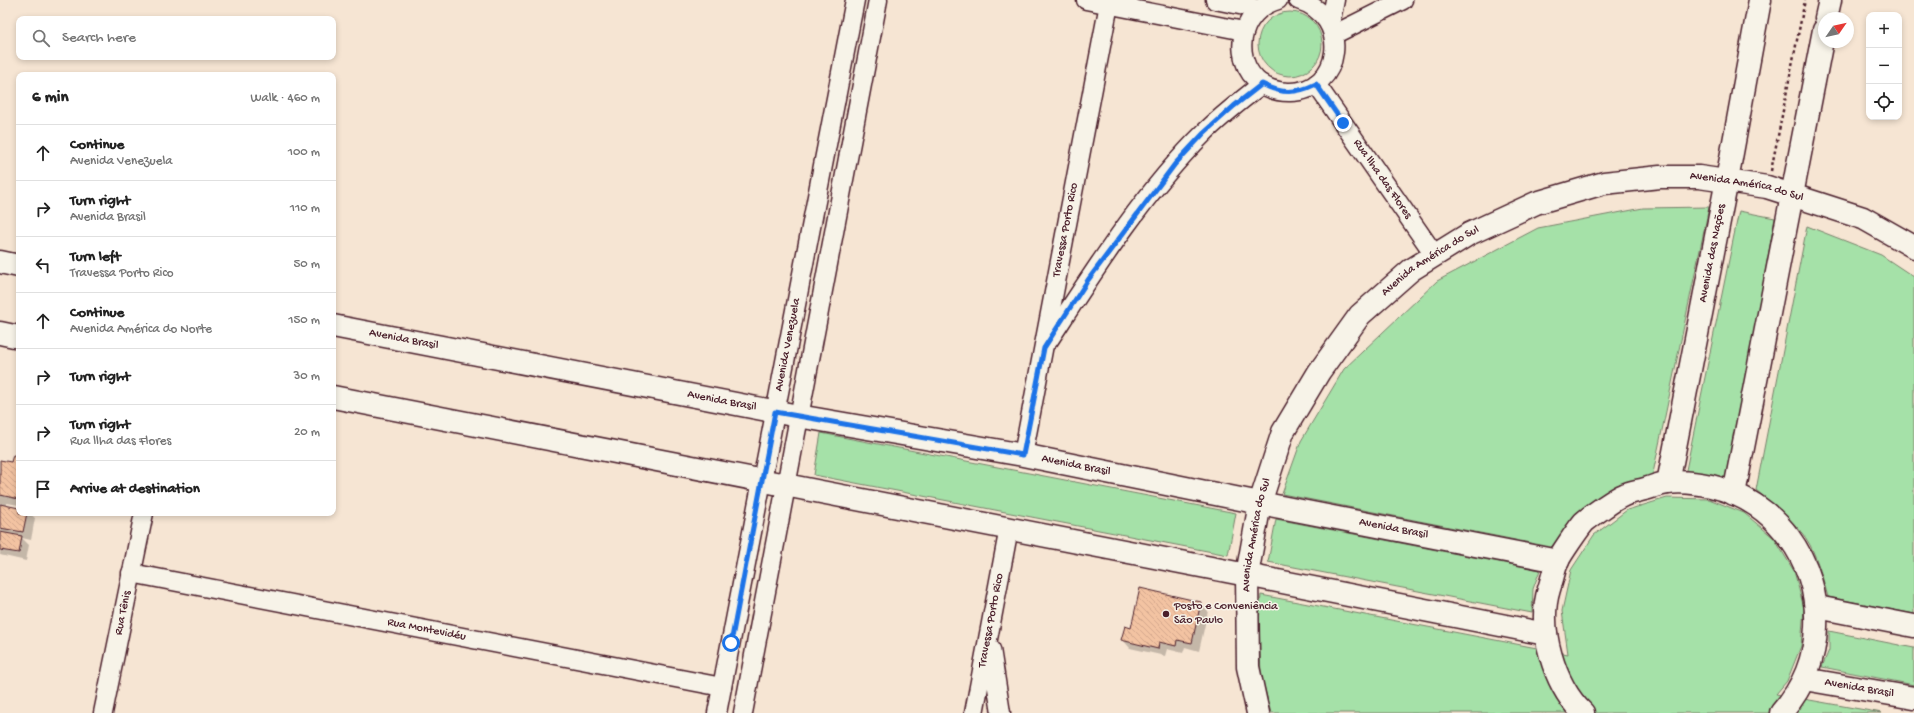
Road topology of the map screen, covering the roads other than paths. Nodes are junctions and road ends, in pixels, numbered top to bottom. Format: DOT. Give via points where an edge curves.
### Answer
graph roads {
  1 [pos="855,0"];
  2 [pos="878,0"];
  3 [pos="1086,0"];
  4 [pos="1215,0"];
  5 [pos="1278,0"];
  6 [pos="1335,0"];
  7 [pos="1403,0"];
  8 [pos="1760,0"];
  9 [pos="1830,0"];
  10 [pos="1305,1"];
  11 [pos="1109,4"];
  12 [pos="1259,9"];
  13 [pos="1827,12"];
  14 [pos="1332,30"];
  15 [pos="1244,31"];
  16 [pos="1820,48"];
  17 [pos="1262,84"];
  18 [pos="1316,84"];
  19 [pos="1727,180"];
  20 [pos="1792,194"];
  21 [pos="1914,247"];
  22 [pos="1434,254"];
  23 [pos="0,262"];
  24 [pos="16,265"];
  25 [pos="336,327"];
  26 [pos="0,333"];
  27 [pos="16,336"];
  28 [pos="1044,348"];
  29 [pos="336,398"];
  30 [pos="775,412"];
  31 [pos="798,416"];
  32 [pos="1023,455"];
  33 [pos="762,481"];
  34 [pos="1668,483"];
  35 [pos="785,485"];
  36 [pos="1734,494"];
  37 [pos="1260,503"];
  38 [pos="143,516"];
  39 [pos="1009,528"];
  40 [pos="1558,561"];
  41 [pos="132,573"];
  42 [pos="1247,575"];
  43 [pos="1817,607"];
  44 [pos="1914,626"];
  45 [pos="1546,634"];
  46 [pos="989,636"];
  47 [pos="1804,679"];
  48 [pos="722,687"];
  49 [pos="1914,698"];
  50 [pos="103,713"];
  51 [pos="717,713"];
  52 [pos="743,713"];
  53 [pos="974,713"];
  54 [pos="1001,713"];
  55 [pos="1258,713"];
  56 [pos="1583,713"];
  57 [pos="1781,713"];
  1 -- 30 [label="street, Avenida Venezuela"];
  2 -- 31 [label="street, Avenida Venezuela"];
  3 -- 11 [label="street"];
  4 -- 12 [label="street"];
  5 -- 12 [label="street"];
  6 -- 14 [label="street"];
  7 -- 14 [label="street"];
  8 -- 19 [label="main road, Avenida das Nações"];
  9 -- 13 [label="main road"];
  10 -- 14 [label="street" via="1321,13"];
  11 -- 15 [label="street"];
  11 -- 28 [label="street, Travessa Porto Rico"];
  12 -- 15 [label="street" via="1251,17"];
  14 -- 18 [label="street" via="1335,42 1333,58 1327,72"];
  15 -- 17 [label="street" via="1242,50 1245,63 1252,75"];
  16 -- 20 [label="main road"];
  17 -- 18 [label="street" via="1274,90 1289,92 1303,90"];
  17 -- 28 [label="street" via="1209,128 1175,164 1088,280"];
  18 -- 22 [label="street, Rua llha das Flores"];
  19 -- 20 [label="main road, Avenida América do Sul"];
  19 -- 22 [label="main road, Avenida América do Sul" via="1660,177 1604,183 1536,203 1469,234"];
  19 -- 34 [label="main road, Avenida das Nações"];
  20 -- 21 [label="main road, Avenida América do Sul" via="1863,218"];
  20 -- 36 [label="main road"];
  22 -- 37 [label="main road, Avenida América do Sul" via="1360,315 1319,372 1283,432"];
  23 -- 24 [label="main road"];
  25 -- 30 [label="main road, Avenida Brasil"];
  26 -- 27 [label="main road"];
  28 -- 32 [label="street, Travessa Porto Rico"];
  29 -- 33 [label="main road"];
  30 -- 31 [label="main road, Avenida Brasil"];
  30 -- 33 [label="street, Avenida Venezuela"];
  31 -- 32 [label="main road, Avenida Brasil"];
  31 -- 35 [label="street, Avenida Venezuela"];
  32 -- 37 [label="main road, Avenida Brasil"];
  33 -- 35 [label="main road"];
  33 -- 48 [label="street, Avenida Venezuela"];
  34 -- 36 [label="main road" via="1696,483"];
  34 -- 40 [label="main road" via="1622,495 1584,523"];
  35 -- 39 [label="main road"];
  35 -- 52 [label="street, Avenida Venezuela"];
  36 -- 43 [label="main road" via="1752,502 1777,522 1797,547 1811,576"];
  37 -- 40 [label="main road, Avenida Brasil"];
  37 -- 42 [label="main road, Avenida América do Sul"];
  38 -- 41 [label="street, Rua Tênis"];
  39 -- 42 [label="main road"];
  39 -- 46 [label="street, Travessa Porto Rico"];
  40 -- 45 [label="main road" via="1547,597"];
  41 -- 48 [label="street, Rua Montevidéu"];
  41 -- 50 [label="street, Rua Tênis"];
  42 -- 45 [label="main road"];
  42 -- 55 [label="main road, Avenida América do Sul" via="1248,667"];
  43 -- 44 [label="main road"];
  43 -- 47 [label="main road" via="1815,644"];
  45 -- 56 [label="main road" via="1550,655 1558,675 1568,694"];
  46 -- 53 [label="street, Travessa Porto Rico"];
  46 -- 54 [label="street"];
  47 -- 49 [label="main road, Avenida Brasil"];
  47 -- 57 [label="main road"];
  48 -- 51 [label="street, Avenida Venezuela"];
}
